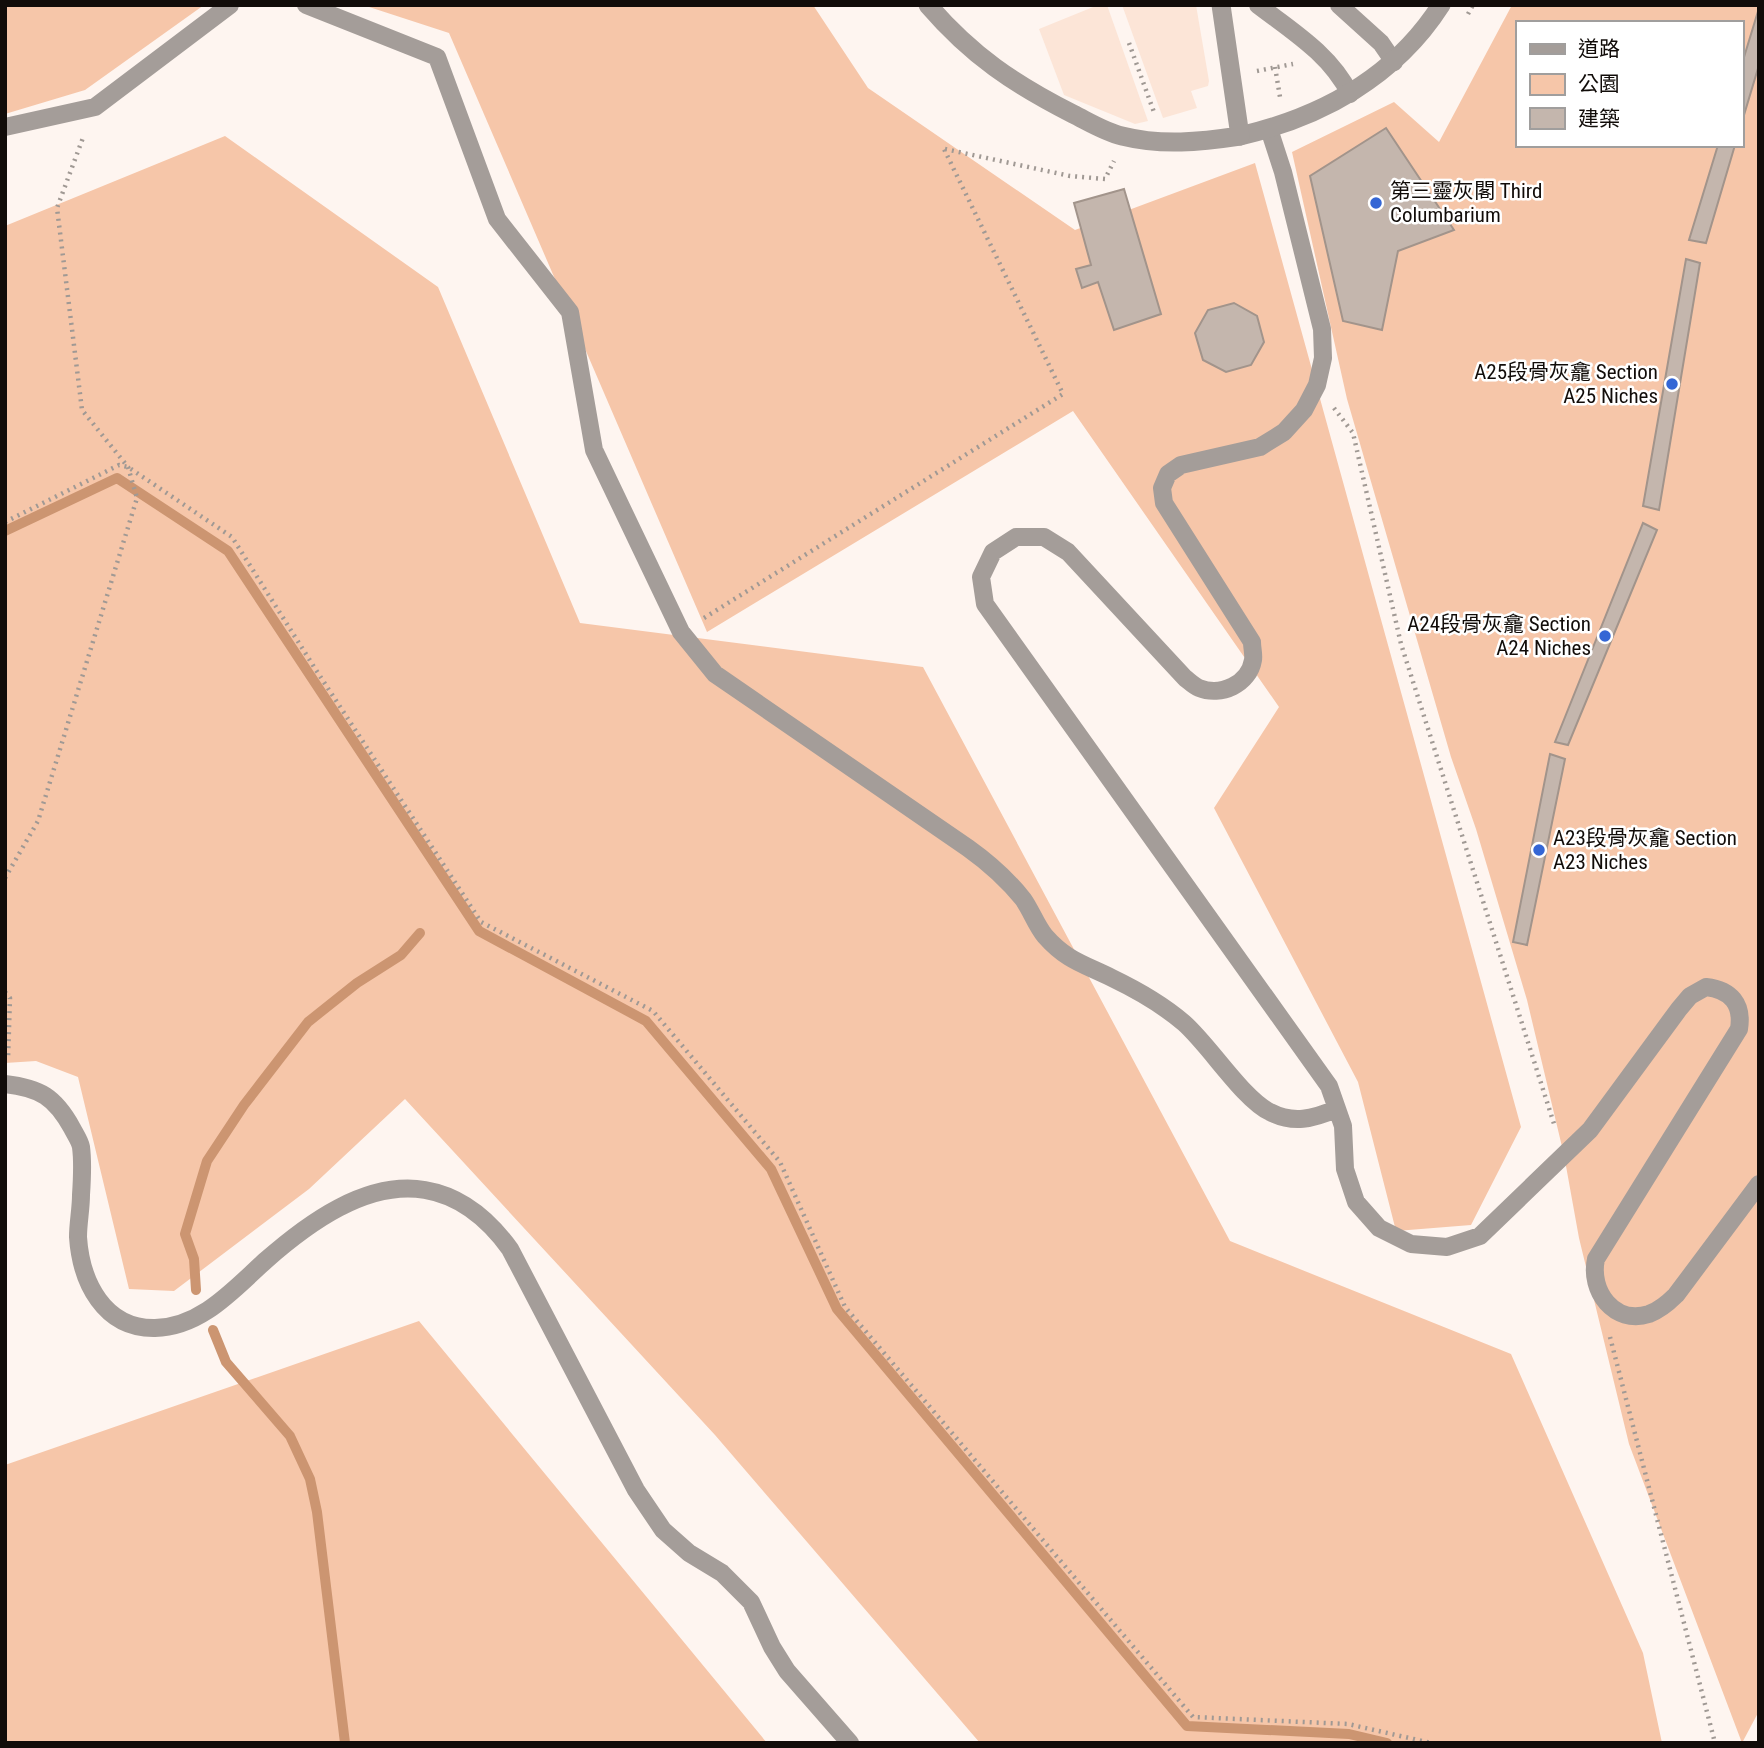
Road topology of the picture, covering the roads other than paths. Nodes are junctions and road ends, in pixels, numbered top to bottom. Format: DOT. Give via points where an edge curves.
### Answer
graph roads {
  1 [pos="230,5"];
  2 [pos="306,5"];
  3 [pos="928,5"];
  4 [pos="1221,5"];
  5 [pos="1258,5"];
  6 [pos="1339,5"];
  7 [pos="1441,5"];
  8 [pos="1394,62"];
  9 [pos="1350,93"];
  10 [pos="5,127"];
  11 [pos="1269,129"];
  12 [pos="1240,136"];
  13 [pos="6,1084"];
  14 [pos="1336,1109"];
  15 [pos="1759,1184"];
  16 [pos="850,1743"];
  1 -- 10 [label="lane" via="95,107"];
  2 -- 14 [label="lane" via="437,57 497,219 570,312 594,450 681,632 715,674 999,871 1044,935 1073,962 1149,998 1184,1024 1268,1111 1290,1119 1314,1119"];
  3 -- 12 [label="street" via="953,34 1006,77 1107,131 1165,142"];
  4 -- 12 [label="street"];
  5 -- 9 [label="lane" via="1320,53"];
  6 -- 8 [label="lane" via="1381,43"];
  7 -- 8 [label="street"];
  8 -- 9 [label="street"];
  9 -- 11 [label="street"];
  11 -- 12 [label="street"];
  11 -- 14 [label="lane" via="1322,329 1323,358 1317,385 1304,410 1284,432 1260,447 1181,465 1168,474 1162,488 1164,503 1252,642 1253,660 1246,676 1233,687 1216,692 1199,688 1068,552 1044,537 1016,537 993,552 981,577 985,604 1305,1050 1329,1086"];
  13 -- 16 [label="lane" via="40,1092 64,1113 81,1145 78,1237 93,1296 115,1317 141,1327 166,1327 201,1314 298,1235 368,1195 405,1188 432,1191 484,1218 510,1249 652,1517 751,1602 787,1671"];
  14 -- 15 [label="lane" via="1343,1126 1345,1168 1356,1202 1379,1228 1411,1244 1447,1247 1480,1236 1590,1130 1690,996 1706,987 1734,999 1740,1008 1739,1029 1596,1259 1599,1293 1611,1308 1629,1315 1652,1313 1664,1306"];
}
